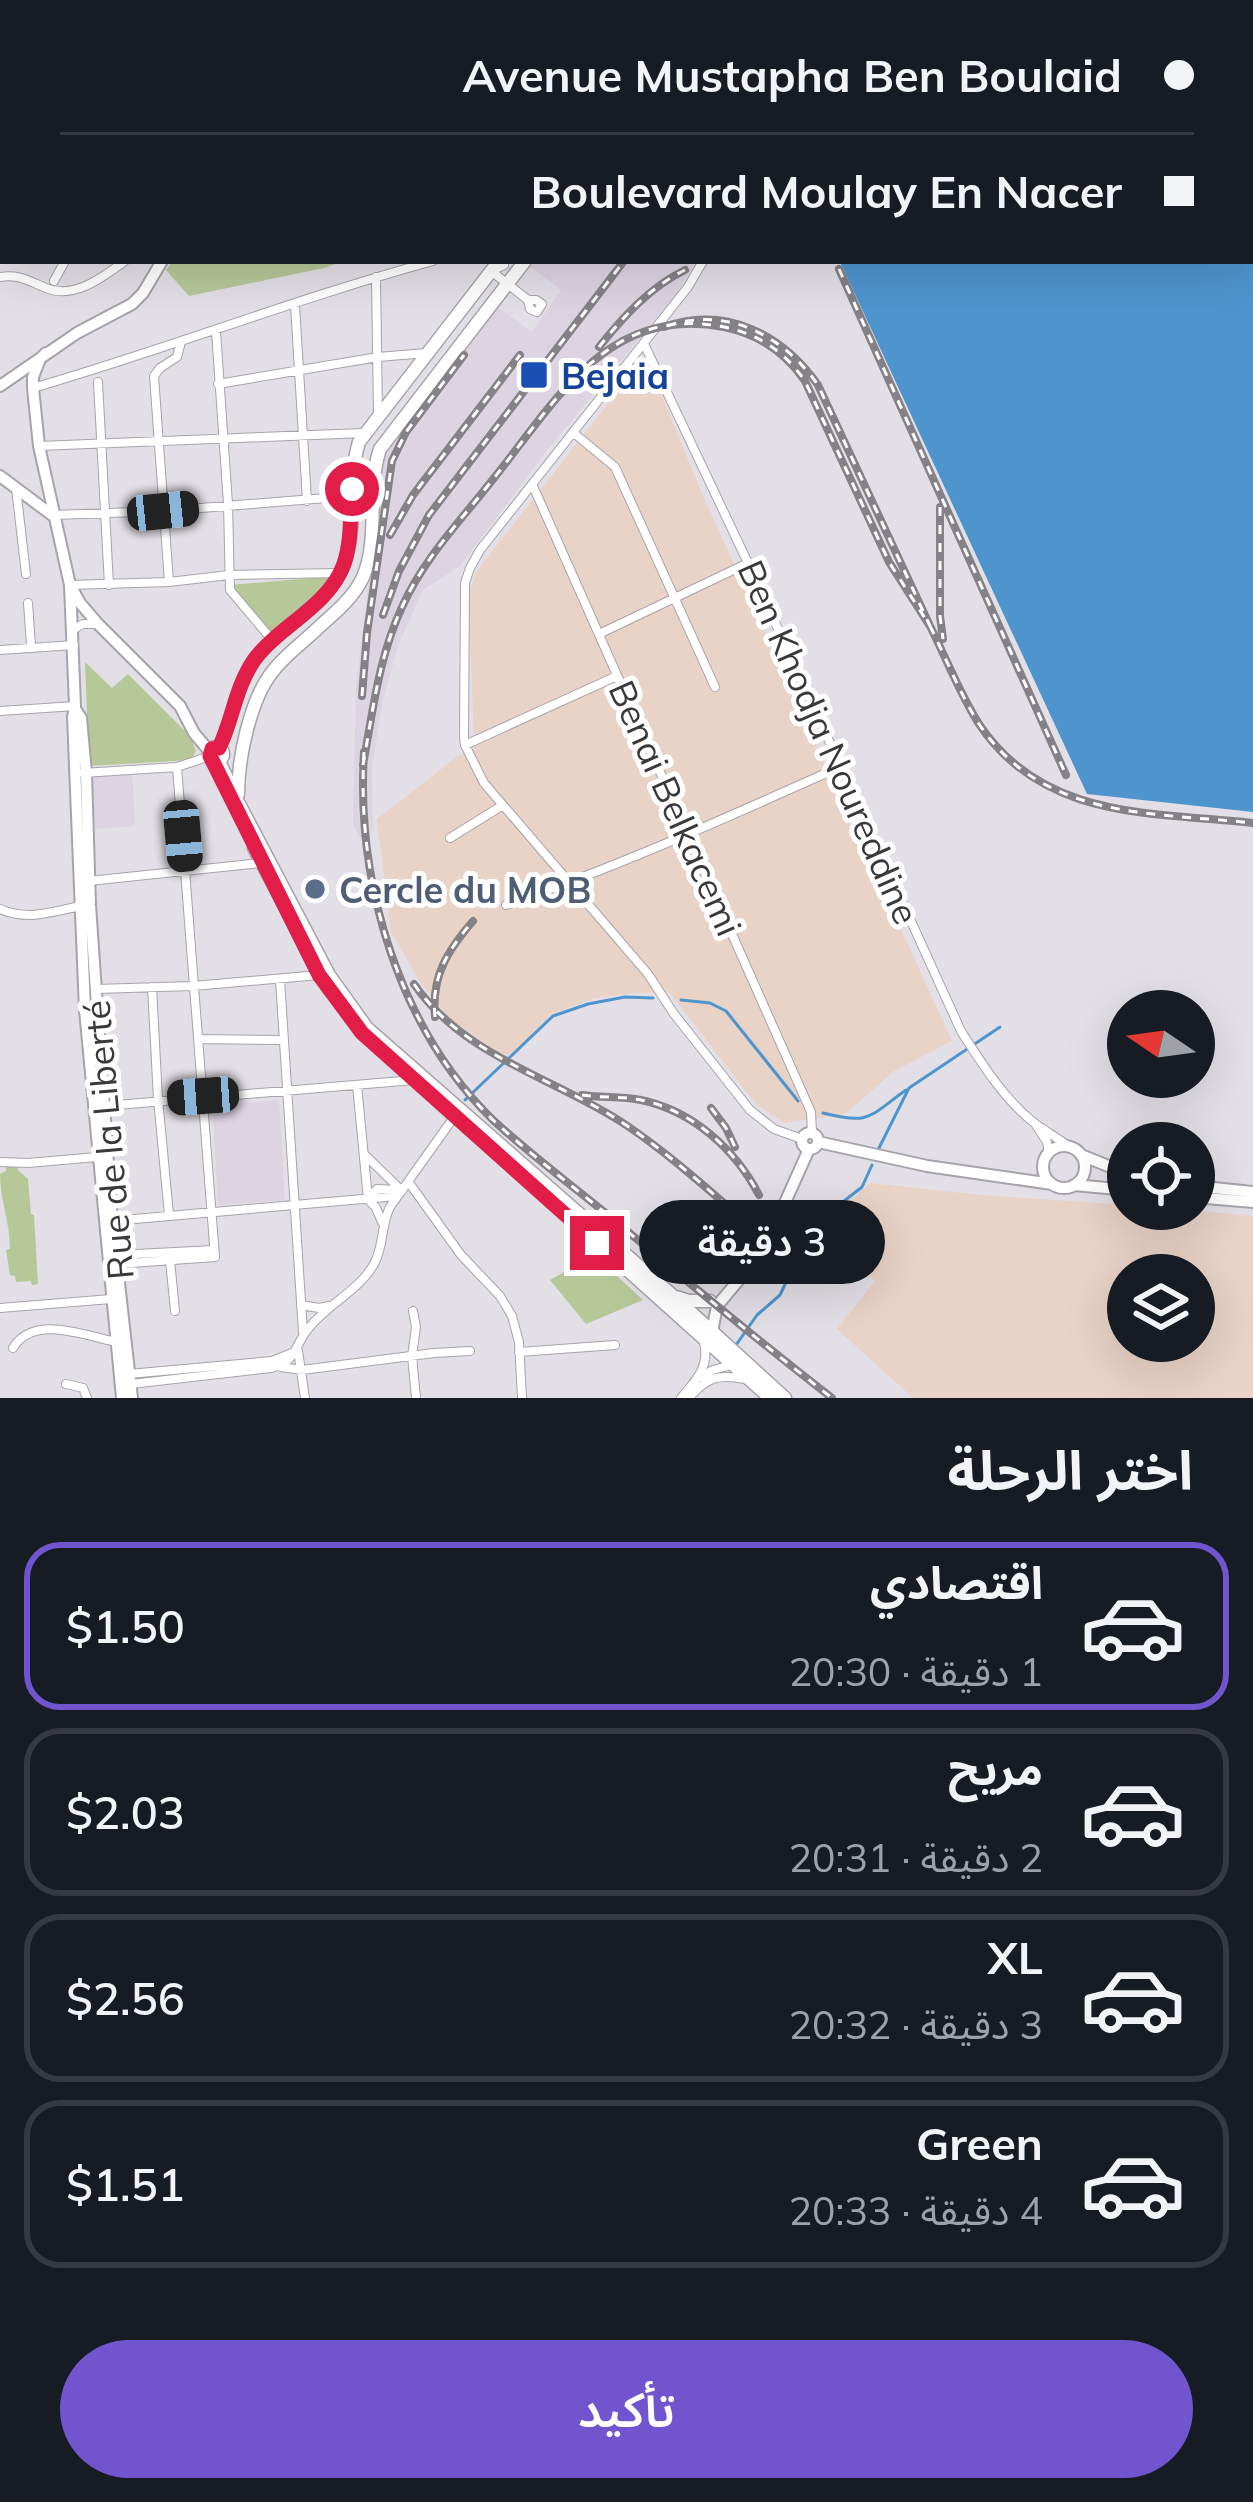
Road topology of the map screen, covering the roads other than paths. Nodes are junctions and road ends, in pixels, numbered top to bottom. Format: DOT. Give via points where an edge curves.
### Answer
graph roads {
  1 [pos="63,264"];
  2 [pos="121,264"];
  3 [pos="160,264"];
  4 [pos="422,264"];
  5 [pos="701,264"];
  6 [pos="503,270"];
  7 [pos="0,277"];
  8 [pos="376,277"];
  9 [pos="52,285"];
  10 [pos="528,301"];
  11 [pos="295,305"];
  12 [pos="216,331"];
  13 [pos="182,340"];
  14 [pos="644,345"];
  15 [pos="428,352"];
  16 [pos="46,353"];
  17 [pos="378,357"];
  18 [pos="300,369"];
  19 [pos="16,374"];
  20 [pos="98,382"];
  21 [pos="218,384"];
  22 [pos="0,386"];
  23 [pos="33,388"];
  24 [pos="378,416"];
  25 [pos="365,433"];
  26 [pos="574,434"];
  27 [pos="303,436"];
  28 [pos="223,440"];
  29 [pos="158,441"];
  30 [pos="101,443"];
  31 [pos="39,446"];
  32 [pos="0,476"];
  33 [pos="533,485"];
  34 [pos="16,488"];
  35 [pos="352,496"];
  36 [pos="307,500"];
  37 [pos="228,504"];
  38 [pos="163,511"];
  39 [pos="104,514"];
  40 [pos="52,515"];
  41 [pos="748,563"];
  42 [pos="340,573"];
  43 [pos="26,574"];
  44 [pos="229,575"];
  45 [pos="169,583"];
  46 [pos="70,585"];
  47 [pos="109,585"];
  48 [pos="674,598"];
  49 [pos="28,603"];
  50 [pos="98,624"];
  51 [pos="74,629"];
  52 [pos="599,634"];
  53 [pos="273,641"];
  54 [pos="74,645"];
  55 [pos="31,646"];
  56 [pos="0,650"];
  57 [pos="617,676"];
  58 [pos="716,687"];
  59 [pos="75,707"];
  60 [pos="0,710"];
  61 [pos="465,745"];
  62 [pos="243,752"];
  63 [pos="216,755"];
  64 [pos="177,766"];
  65 [pos="840,766"];
  66 [pos="80,773"];
  67 [pos="238,802"];
  68 [pos="502,805"];
  69 [pos="688,835"];
  70 [pos="450,838"];
  71 [pos="261,862"];
  72 [pos="186,871"];
  73 [pos="84,882"];
  74 [pos="570,883"];
  75 [pos="85,905"];
  76 [pos="506,905"];
  77 [pos="0,910"];
  78 [pos="319,975"];
  79 [pos="280,980"];
  80 [pos="194,986"];
  81 [pos="152,987"];
  82 [pos="96,988"];
  83 [pos="198,1039"];
  84 [pos="284,1040"];
  85 [pos="414,1080"];
  86 [pos="357,1084"];
  87 [pos="289,1090"];
  88 [pos="203,1096"];
  89 [pos="158,1099"];
  90 [pos="105,1106"];
  91 [pos="458,1112"];
  92 [pos="1036,1124"];
  93 [pos="810,1141"];
  94 [pos="1076,1151"];
  95 [pos="1049,1153"];
  96 [pos="364,1154"];
  97 [pos="98,1157"];
  98 [pos="0,1162"];
  99 [pos="1107,1165"];
  100 [pos="1043,1166"];
  101 [pos="1025,1178"];
  102 [pos="1052,1184"];
  103 [pos="1074,1185"];
  104 [pos="1107,1188"];
  105 [pos="1215,1188"];
  106 [pos="403,1190"];
  107 [pos="1253,1192"];
  108 [pos="368,1198"];
  109 [pos="1215,1199"];
  110 [pos="1253,1202"];
  111 [pos="294,1206"];
  112 [pos="212,1212"];
  113 [pos="169,1216"];
  114 [pos="112,1221"];
  115 [pos="383,1223"];
  116 [pos="214,1254"];
  117 [pos="116,1260"];
  118 [pos="170,1260"];
  119 [pos="111,1300"];
  120 [pos="672,1300"];
  121 [pos="714,1304"];
  122 [pos="301,1305"];
  123 [pos="333,1305"];
  124 [pos="0,1308"];
  125 [pos="176,1311"];
  126 [pos="413,1311"];
  127 [pos="700,1328"];
  128 [pos="303,1335"];
  129 [pos="116,1342"];
  130 [pos="616,1346"];
  131 [pos="13,1348"];
  132 [pos="298,1350"];
  133 [pos="716,1350"];
  134 [pos="470,1351"];
  135 [pos="519,1352"];
  136 [pos="412,1356"];
  137 [pos="733,1365"];
  138 [pos="280,1367"];
  139 [pos="302,1370"];
  140 [pos="711,1372"];
  141 [pos="750,1374"];
  142 [pos="125,1380"];
  143 [pos="698,1383"];
  144 [pos="66,1384"];
  145 [pos="87,1398"];
  146 [pos="122,1398"];
  147 [pos="132,1398"];
  148 [pos="305,1398"];
  149 [pos="416,1398"];
  150 [pos="522,1398"];
  151 [pos="685,1398"];
  152 [pos="770,1398"];
  153 [pos="784,1398"];
  1 -- 9 [label="street"];
  2 -- 9 [label="street" via="73,291"];
  3 -- 16 [label="main road" via="133,304"];
  4 -- 8 [label="street"];
  5 -- 14 [label="street"];
  6 -- 10 [label="street"];
  6 -- 15 [label="main road"];
  6 -- 62 [label="main road" via="380,448 363,577 273,670 256,698"];
  7 -- 9 [label="street"];
  8 -- 11 [label="street"];
  8 -- 17 [label="street"];
  11 -- 12 [label="street"];
  11 -- 18 [label="street"];
  12 -- 13 [label="street"];
  12 -- 21 [label="street"];
  13 -- 23 [label="street"];
  13 -- 29 [label="street" via="177,358 154,376"];
  14 -- 26 [label="street"];
  14 -- 41 [label="street, Ben Khodja Noureddine"];
  15 -- 17 [label="street"];
  15 -- 24 [label="main road"];
  16 -- 19 [label="main road"];
  16 -- 23 [label="main road"];
  17 -- 18 [label="street"];
  17 -- 24 [label="street"];
  18 -- 21 [label="street"];
  18 -- 27 [label="street"];
  19 -- 22 [label="main road"];
  19 -- 23 [label="main road"];
  20 -- 30 [label="street"];
  21 -- 28 [label="street"];
  23 -- 31 [label="main road"];
  24 -- 25 [label="main road"];
  25 -- 27 [label="street"];
  25 -- 35 [label="main road"];
  26 -- 33 [label="street"];
  26 -- 48 [label="street" via="615,467"];
  27 -- 28 [label="street"];
  27 -- 36 [label="street"];
  28 -- 29 [label="street"];
  28 -- 37 [label="street"];
  29 -- 30 [label="street"];
  29 -- 38 [label="street"];
  30 -- 31 [label="street"];
  30 -- 39 [label="street"];
  31 -- 40 [label="main road"];
  32 -- 34 [label="main road"];
  33 -- 52 [label="street, Benai Belkacemi"];
  33 -- 61 [label="street" via="480,550 465,583"];
  34 -- 40 [label="main road"];
  34 -- 43 [label="street"];
  35 -- 36 [label="street"];
  35 -- 42 [label="main road"];
  36 -- 37 [label="street"];
  37 -- 38 [label="street"];
  37 -- 44 [label="street"];
  38 -- 39 [label="street"];
  38 -- 45 [label="street"];
  39 -- 40 [label="street"];
  39 -- 47 [label="street"];
  40 -- 46 [label="main road"];
  41 -- 48 [label="street"];
  41 -- 65 [label="street, Ben Khodja Noureddine"];
  42 -- 44 [label="street"];
  42 -- 53 [label="main road"];
  44 -- 45 [label="street"];
  44 -- 53 [label="street" via="230,590"];
  45 -- 47 [label="street"];
  46 -- 47 [label="street"];
  46 -- 50 [label="main road"];
  46 -- 51 [label="main road, Rue de la Liberté"];
  48 -- 52 [label="street"];
  48 -- 58 [label="street"];
  49 -- 55 [label="street"];
  50 -- 51 [label="street"];
  50 -- 63 [label="main road" via="180,706"];
  51 -- 54 [label="main road, Rue de la Liberté"];
  52 -- 57 [label="street, Benai Belkacemi"];
  53 -- 63 [label="main road" via="237,691"];
  54 -- 55 [label="street"];
  54 -- 59 [label="main road, Rue de la Liberté"];
  55 -- 56 [label="street"];
  57 -- 61 [label="street"];
  57 -- 69 [label="street, Benai Belkacemi"];
  59 -- 60 [label="street"];
  59 -- 66 [label="main road, Rue de la Liberté"];
  61 -- 68 [label="street"];
  62 -- 63 [label="main road"];
  62 -- 67 [label="main road"];
  63 -- 64 [label="street"];
  63 -- 67 [label="main road"];
  63 -- 71 [label="main road"];
  64 -- 66 [label="street"];
  64 -- 72 [label="street"];
  65 -- 69 [label="street"];
  65 -- 92 [label="street, Ben Khodja Noureddine" via="961,1031"];
  66 -- 73 [label="main road, Rue de la Liberté"];
  67 -- 91 [label="main road" via="349,1004"];
  68 -- 70 [label="street"];
  68 -- 74 [label="street"];
  69 -- 74 [label="street"];
  69 -- 93 [label="street, Benai Belkacemi" via="811,1112"];
  71 -- 72 [label="street"];
  71 -- 78 [label="main road"];
  72 -- 73 [label="street"];
  72 -- 80 [label="street"];
  73 -- 75 [label="main road, Rue de la Liberté"];
  74 -- 76 [label="street"];
  74 -- 93 [label="street" via="750,1110"];
  75 -- 77 [label="street" via="23,916"];
  75 -- 82 [label="main road, Rue de la Liberté"];
  75 -- 97 [label="main road, Rue de la Liberté"];
  78 -- 79 [label="street"];
  78 -- 85 [label="main road" via="362,1033"];
  79 -- 80 [label="street"];
  79 -- 84 [label="street"];
  80 -- 81 [label="street"];
  80 -- 83 [label="street"];
  81 -- 82 [label="street"];
  81 -- 89 [label="street"];
  82 -- 90 [label="main road, Rue de la Liberté"];
  83 -- 84 [label="street"];
  83 -- 88 [label="street"];
  84 -- 87 [label="street"];
  85 -- 86 [label="street"];
  85 -- 91 [label="main road"];
  86 -- 87 [label="street"];
  86 -- 96 [label="street"];
  87 -- 88 [label="street"];
  87 -- 111 [label="street"];
  88 -- 89 [label="street"];
  88 -- 112 [label="street"];
  89 -- 90 [label="street"];
  89 -- 113 [label="street"];
  90 -- 114 [label="main road, Rue de la Liberté"];
  91 -- 106 [label="street"];
  91 -- 120 [label="main road"];
  92 -- 94 [label="street, Ben Khodja Noureddine"];
  92 -- 95 [label="street, Ben Khodja Noureddine"];
  93 -- 101 [label="main road"];
  93 -- 121 [label="main road" via="783,1209"];
  94 -- 95 [label="main road"];
  94 -- 99 [label="main road"];
  94 -- 103 [label="main road" via="1084,1168"];
  95 -- 100 [label="main road"];
  96 -- 106 [label="street"];
  96 -- 108 [label="street"];
  97 -- 98 [label="street"];
  97 -- 119 [label="main road, Rue de la Liberté"];
  100 -- 101 [label="main road"];
  100 -- 102 [label="main road"];
  101 -- 102 [label="main road"];
  102 -- 103 [label="main road"];
  103 -- 104 [label="main road"];
  105 -- 107 [label="main road"];
  106 -- 108 [label="street"];
  106 -- 115 [label="street"];
  106 -- 135 [label="street" via="500,1296"];
  108 -- 111 [label="street"];
  108 -- 115 [label="street"];
  109 -- 110 [label="main road"];
  111 -- 112 [label="street"];
  111 -- 122 [label="street"];
  112 -- 113 [label="street"];
  112 -- 116 [label="street"];
  113 -- 114 [label="street"];
  114 -- 117 [label="main road, Rue de la Liberté"];
  115 -- 123 [label="street" via="368,1274"];
  116 -- 117 [label="street"];
  116 -- 118 [label="street"];
  117 -- 118 [label="street"];
  117 -- 142 [label="main road, Rue de la Liberté"];
  118 -- 125 [label="street"];
  119 -- 124 [label="street"];
  119 -- 129 [label="main road, Rue de la Liberté"];
  120 -- 121 [label="main road"];
  120 -- 127 [label="main road"];
  121 -- 127 [label="main road"];
  121 -- 127 [label="main road"];
  122 -- 123 [label="street"];
  122 -- 128 [label="street"];
  123 -- 128 [label="street"];
  126 -- 136 [label="street"];
  127 -- 133 [label="main road"];
  127 -- 141 [label="main road"];
  127 -- 143 [label="street" via="706,1357"];
  128 -- 132 [label="street"];
  129 -- 131 [label="street" via="40,1328"];
  129 -- 142 [label="main road, Rue de la Liberté"];
  130 -- 135 [label="street"];
  132 -- 138 [label="street"];
  132 -- 139 [label="street"];
  132 -- 142 [label="street" via="272,1361"];
  133 -- 137 [label="main road"];
  133 -- 140 [label="street"];
  134 -- 136 [label="street"];
  135 -- 150 [label="street"];
  136 -- 139 [label="street"];
  136 -- 149 [label="street"];
  137 -- 140 [label="street"];
  137 -- 141 [label="main road"];
  138 -- 139 [label="street"];
  138 -- 142 [label="street"];
  139 -- 148 [label="street"];
  140 -- 143 [label="street"];
  141 -- 143 [label="street"];
  141 -- 152 [label="main road"];
  141 -- 153 [label="main road"];
  142 -- 146 [label="main road"];
  142 -- 147 [label="main road, Rue de la Liberté"];
  143 -- 151 [label="street"];
  144 -- 145 [label="street" via="83,1388"];
}
